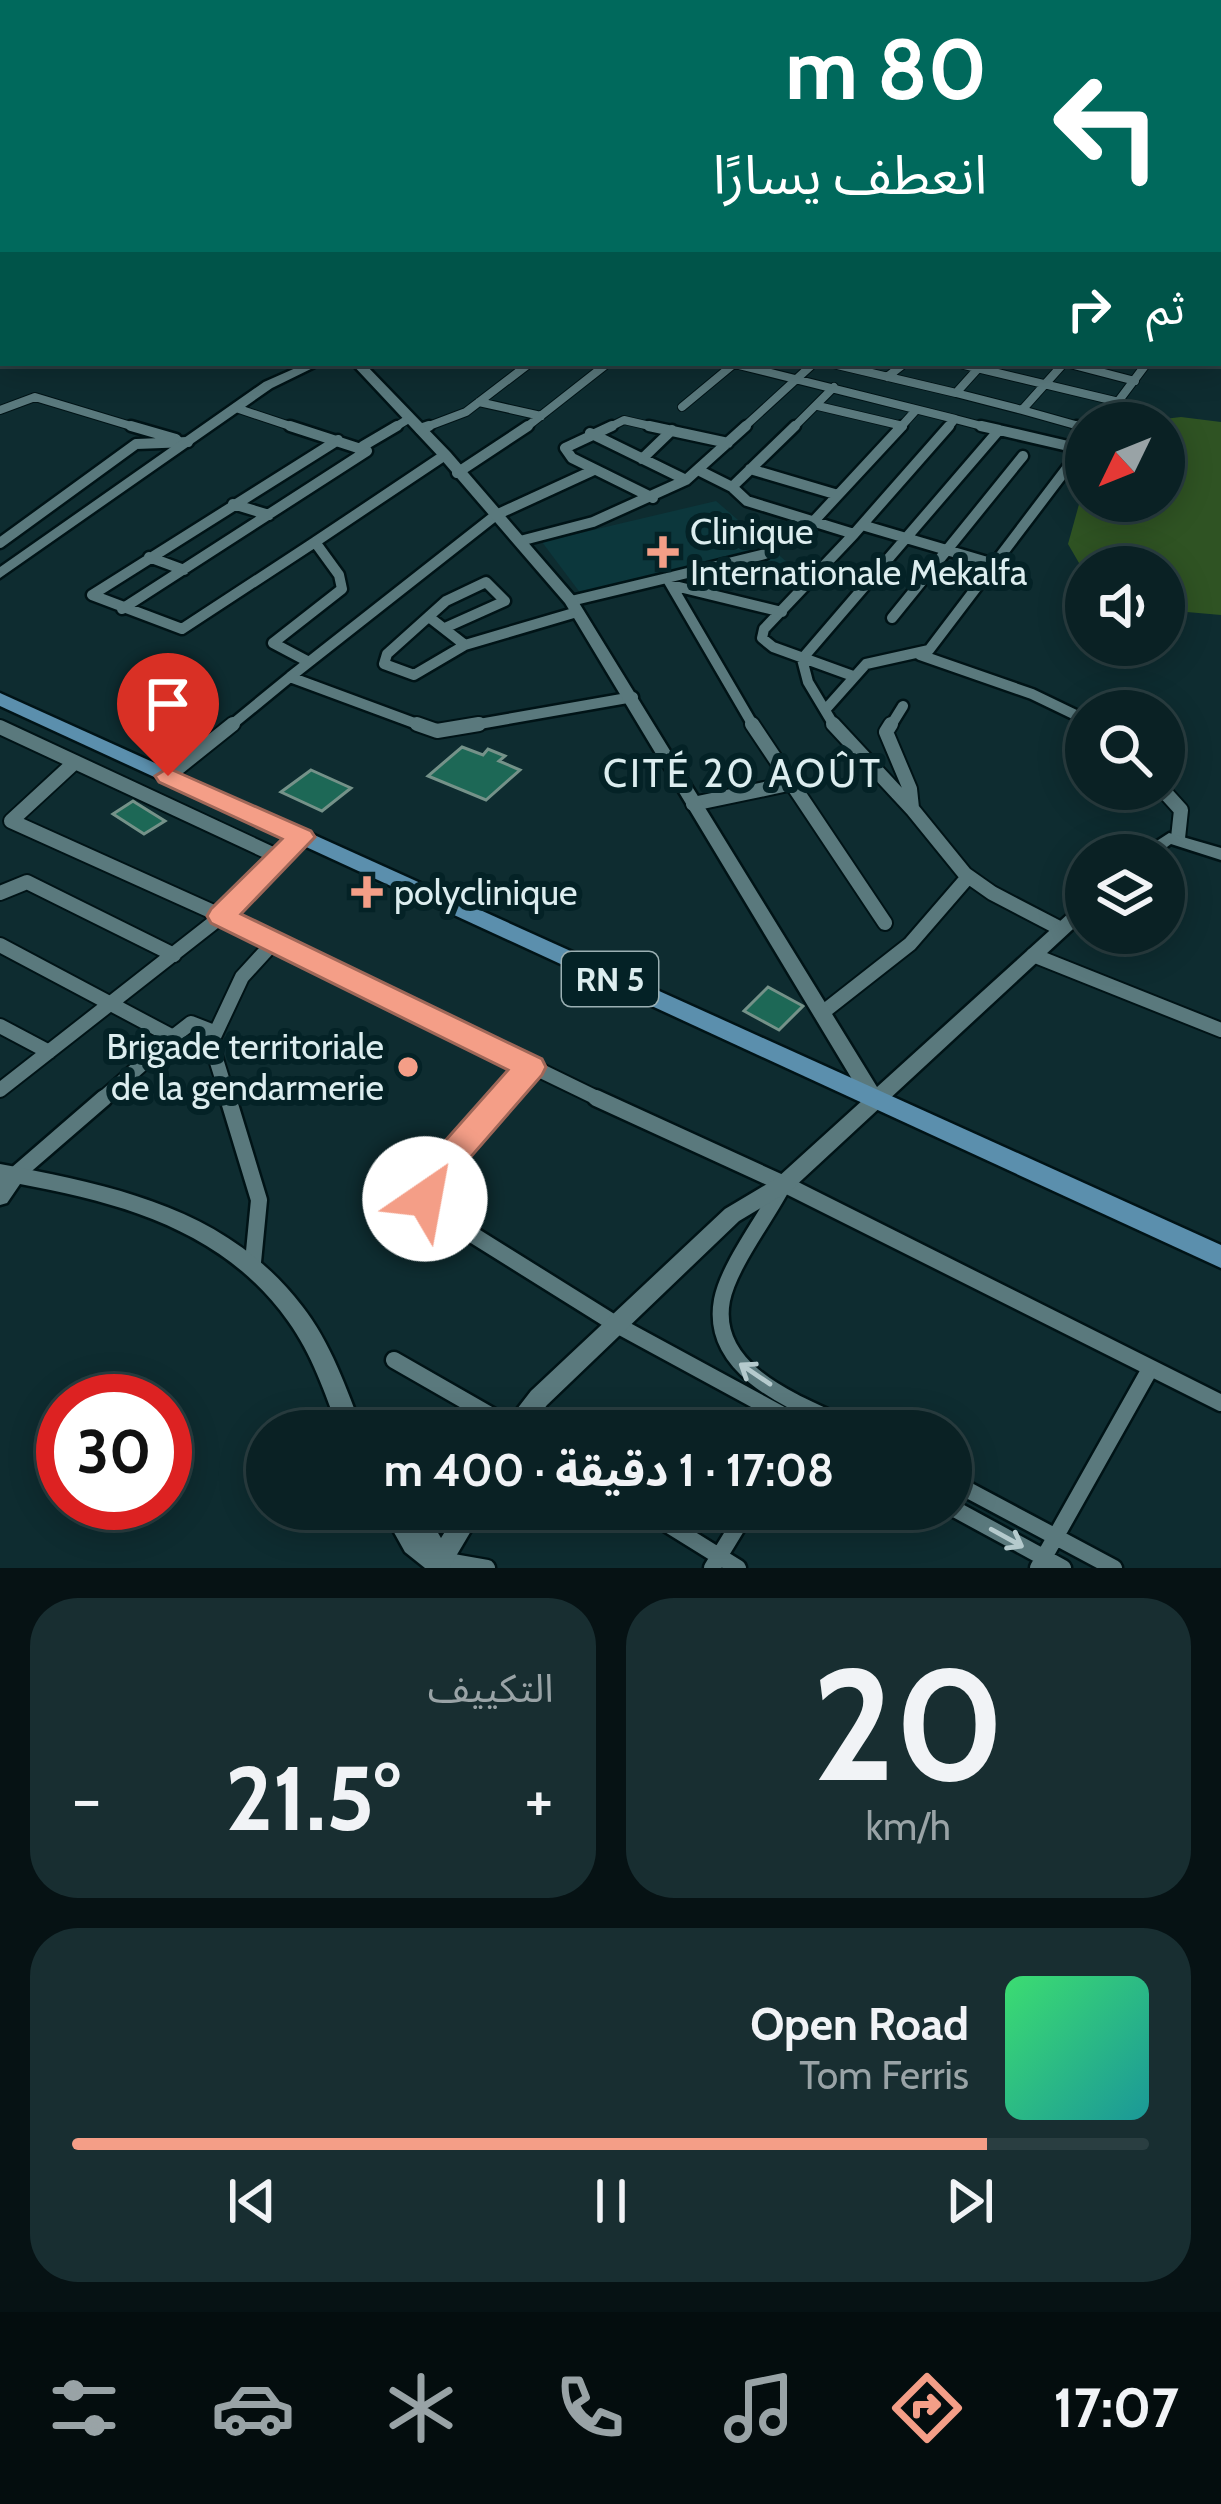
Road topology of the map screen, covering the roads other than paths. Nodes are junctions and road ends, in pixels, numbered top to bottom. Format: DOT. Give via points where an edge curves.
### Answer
graph roads {
  1 [pos="309,366"];
  2 [pos="359,366"];
  3 [pos="526,366"];
  4 [pos="604,366"];
  5 [pos="729,366"];
  6 [pos="746,366"];
  7 [pos="811,366"];
  8 [pos="841,366"];
  9 [pos="900,366"];
  10 [pos="980,366"];
  11 [pos="984,366"];
  12 [pos="1062,366"];
  13 [pos="1077,366"];
  14 [pos="1145,366"];
  15 [pos="887,377"];
  16 [pos="797,378"];
  17 [pos="1135,381"];
  18 [pos="1045,384"];
  19 [pos="834,387"];
  20 [pos="956,392"];
  21 [pos="1119,402"];
  22 [pos="478,403"];
  23 [pos="682,406"];
  24 [pos="818,406"];
  25 [pos="236,408"];
  26 [pos="0,410"];
  27 [pos="916,410"];
  28 [pos="1022,410"];
  29 [pos="541,416"];
  30 [pos="955,419"];
  31 [pos="1065,422"];
  32 [pos="415,424"];
  33 [pos="902,426"];
  34 [pos="672,430"];
  35 [pos="999,430"];
  36 [pos="590,433"];
  37 [pos="338,440"];
  38 [pos="188,442"];
  39 [pos="1065,442"];
  40 [pos="728,443"];
  41 [pos="363,446"];
  42 [pos="445,454"];
  43 [pos="1023,456"];
  44 [pos="642,459"];
  45 [pos="750,469"];
  46 [pos="594,470"];
  47 [pos="700,470"];
  48 [pos="1065,471"];
  49 [pos="458,473"];
  50 [pos="686,480"];
  51 [pos="732,487"];
  52 [pos="838,495"];
  53 [pos="652,498"];
  54 [pos="233,503"];
  55 [pos="269,515"];
  56 [pos="496,515"];
  57 [pos="813,522"];
  58 [pos="858,530"];
  59 [pos="907,538"];
  60 [pos="315,542"];
  61 [pos="520,542"];
  62 [pos="0,543"];
  63 [pos="948,550"];
  64 [pos="765,554"];
  65 [pos="149,557"];
  66 [pos="994,564"];
  67 [pos="184,570"];
  68 [pos="0,574"];
  69 [pos="669,582"];
  70 [pos="574,606"];
  71 [pos="122,609"];
  72 [pos="782,612"];
  73 [pos="429,617"];
  74 [pos="892,618"];
  75 [pos="447,627"];
  76 [pos="465,645"];
  77 [pos="917,654"];
  78 [pos="802,659"];
  79 [pos="307,662"];
  80 [pos="853,676"];
  81 [pos="290,677"];
  82 [pos="633,697"];
  83 [pos="0,698"];
  84 [pos="903,706"];
  85 [pos="825,710"];
  86 [pos="1065,710"];
  87 [pos="0,727"];
  88 [pos="75,763"];
  89 [pos="168,776"];
  90 [pos="788,784"];
  91 [pos="693,804"];
  92 [pos="912,809"];
  93 [pos="5,826"];
  94 [pos="301,837"];
  95 [pos="1185,841"];
  96 [pos="1221,854"];
  97 [pos="281,858"];
  98 [pos="968,877"];
  99 [pos="0,893"];
  100 [pos="221,916"];
  101 [pos="884,923"];
  102 [pos="1065,925"];
  103 [pos="1061,929"];
  104 [pos="274,942"];
  105 [pos="0,945"];
  106 [pos="174,955"];
  107 [pos="1033,955"];
  108 [pos="111,1003"];
  109 [pos="822,1013"];
  110 [pos="0,1026"];
  111 [pos="1221,1030"];
  112 [pos="214,1032"];
  113 [pos="173,1036"];
  114 [pos="49,1052"];
  115 [pos="530,1067"];
  116 [pos="0,1090"];
  117 [pos="874,1099"];
  118 [pos="5,1176"];
  119 [pos="784,1184"];
  120 [pos="0,1197"];
  121 [pos="732,1215"];
  122 [pos="759,1235"];
  123 [pos="1221,1257"];
  124 [pos="253,1262"];
  125 [pos="617,1324"];
  126 [pos="394,1360"];
  127 [pos="1150,1369"];
  128 [pos="343,1403"];
  129 [pos="1221,1403"];
  130 [pos="345,1410"];
  131 [pos="348,1410"];
  132 [pos="480,1410"];
  133 [pos="529,1410"];
  134 [pos="769,1410"];
  135 [pos="818,1410"];
  136 [pos="972,1492"];
  137 [pos="972,1520"];
  138 [pos="406,1530"];
  139 [pos="424,1530"];
  140 [pos="460,1530"];
  141 [pos="672,1530"];
  142 [pos="735,1530"];
  143 [pos="1056,1537"];
  144 [pos="715,1562"];
  145 [pos="441,1563"];
  146 [pos="1041,1563"];
  147 [pos="487,1568"];
  148 [pos="738,1568"];
  149 [pos="1063,1568"];
  150 [pos="1114,1568"];
  1 -- 25 [label="street"];
  2 -- 32 [label="street"];
  3 -- 22 [label="street"];
  4 -- 29 [label="street"];
  5 -- 23 [label="street"];
  6 -- 16 [label="street"];
  7 -- 16 [label="street"];
  8 -- 15 [label="street"];
  9 -- 15 [label="street"];
  10 -- 20 [label="street"];
  11 -- 18 [label="street"];
  12 -- 18 [label="street"];
  13 -- 17 [label="street"];
  14 -- 17 [label="street"];
  15 -- 20 [label="street"];
  16 -- 19 [label="street"];
  16 -- 40 [label="street"];
  17 -- 21 [label="street"];
  18 -- 21 [label="street"];
  18 -- 28 [label="street"];
  19 -- 24 [label="street"];
  19 -- 27 [label="street"];
  20 -- 28 [label="street"];
  22 -- 29 [label="street"];
  22 -- 32 [label="street" via="452,420"];
  24 -- 33 [label="street"];
  24 -- 45 [label="street"];
  25 -- 37 [label="street"];
  25 -- 38 [label="street"];
  26 -- 38 [label="street" via="35,397"];
  27 -- 30 [label="street"];
  27 -- 33 [label="street"];
  28 -- 31 [label="street"];
  29 -- 49 [label="street"];
  30 -- 35 [label="street"];
  30 -- 58 [label="street"];
  32 -- 41 [label="street"];
  32 -- 42 [label="street"];
  33 -- 52 [label="street"];
  34 -- 36 [label="street" via="628,419"];
  34 -- 40 [label="street"];
  34 -- 44 [label="street"];
  35 -- 39 [label="street"];
  35 -- 59 [label="street"];
  36 -- 44 [label="street"];
  36 -- 46 [label="street" via="565,453"];
  37 -- 41 [label="street"];
  37 -- 54 [label="street"];
  38 -- 62 [label="street" via="136,444"];
  38 -- 68 [label="street"];
  40 -- 47 [label="street"];
  41 -- 55 [label="street" via="368,451"];
  42 -- 49 [label="street"];
  42 -- 60 [label="street"];
  43 -- 63 [label="street"];
  44 -- 50 [label="street"];
  45 -- 51 [label="street"];
  45 -- 52 [label="street"];
  46 -- 53 [label="street"];
  46 -- 56 [label="street"];
  47 -- 50 [label="street"];
  47 -- 51 [label="street"];
  48 -- 66 [label="street"];
  49 -- 56 [label="street"];
  50 -- 53 [label="street"];
  51 -- 57 [label="street" via="747,501"];
  52 -- 57 [label="street"];
  53 -- 61 [label="street"];
  54 -- 55 [label="street"];
  54 -- 65 [label="street"];
  55 -- 67 [label="street"];
  56 -- 61 [label="street"];
  56 -- 79 [label="street"];
  57 -- 58 [label="street"];
  58 -- 59 [label="street"];
  58 -- 72 [label="street"];
  59 -- 63 [label="street"];
  59 -- 78 [label="street"];
  60 -- 71 [label="street" via="182,629"];
  60 -- 79 [label="street" via="342,589 273,643"];
  61 -- 70 [label="street"];
  63 -- 66 [label="street"];
  63 -- 74 [label="street"];
  64 -- 69 [label="street"];
  65 -- 67 [label="street"];
  65 -- 71 [label="street" via="92,595"];
  66 -- 77 [label="street" via="929,650"];
  67 -- 71 [label="street"];
  69 -- 70 [label="street"];
  69 -- 72 [label="street"];
  69 -- 90 [label="street"];
  70 -- 76 [label="street"];
  70 -- 82 [label="street"];
  72 -- 78 [label="street" via="762,638"];
  73 -- 75 [label="street"];
  73 -- 75 [label="street" via="480,582 505,601"];
  73 -- 76 [label="street" via="387,654 387,667 414,675"];
  75 -- 76 [label="street"];
  77 -- 80 [label="street" via="878,659"];
  77 -- 86 [label="street"];
  78 -- 80 [label="street"];
  78 -- 85 [label="street"];
  79 -- 81 [label="street"];
  80 -- 85 [label="street"];
  81 -- 82 [label="street" via="437,731"];
  81 -- 89 [label="street"];
  82 -- 91 [label="street"];
  83 -- 89 [label="main road, RN 5"];
  84 -- 92 [label="street" via="886,733"];
  85 -- 92 [label="street"];
  87 -- 88 [label="street"];
  88 -- 93 [label="street"];
  88 -- 97 [label="street"];
  89 -- 94 [label="main road, RN 5"];
  90 -- 91 [label="street"];
  90 -- 101 [label="street"];
  91 -- 109 [label="street"];
  92 -- 98 [label="street"];
  93 -- 100 [label="street"];
  94 -- 97 [label="street"];
  94 -- 117 [label="main road, RN 5"];
  95 -- 96 [label="street"];
  97 -- 100 [label="street"];
  98 -- 103 [label="street"];
  98 -- 109 [label="street" via="910,944"];
  99 -- 106 [label="street" via="27,882"];
  100 -- 104 [label="street"];
  100 -- 106 [label="street"];
  102 -- 103 [label="street"];
  103 -- 107 [label="street"];
  104 -- 112 [label="street" via="242,977"];
  104 -- 115 [label="street"];
  105 -- 108 [label="street"];
  106 -- 108 [label="street"];
  107 -- 111 [label="street"];
  107 -- 117 [label="street"];
  108 -- 113 [label="street"];
  108 -- 114 [label="street"];
  109 -- 117 [label="street"];
  110 -- 114 [label="street"];
  112 -- 113 [label="street" via="191,1023"];
  112 -- 124 [label="street" via="259,1200"];
  113 -- 118 [label="street"];
  114 -- 116 [label="street"];
  115 -- 119 [label="street"];
  115 -- 125 [label="street" via="433,1177 425,1199"];
  117 -- 119 [label="street"];
  117 -- 123 [label="main road, RN 5"];
  118 -- 120 [label="street"];
  118 -- 124 [label="street" via="189,1221"];
  119 -- 121 [label="street"];
  119 -- 122 [label="street"];
  119 -- 127 [label="street"];
  121 -- 122 [label="street" via="748,1219"];
  121 -- 125 [label="street"];
  135 -- 122 [label="street, one-way" via="748,1373 726,1342 722,1298"];
  124 -- 128 [label="street" via="278,1287"];
  125 -- 133 [label="street"];
  125 -- 134 [label="street"];
  126 -- 132 [label="street"];
  127 -- 129 [label="street"];
  127 -- 143 [label="street"];
  128 -- 130 [label="street"];
  128 -- 131 [label="street"];
  136 -- 143 [label="street"];
  137 -- 146 [label="street, one-way"];
  138 -- 145 [label="street"];
  139 -- 145 [label="street"];
  140 -- 145 [label="street"];
  141 -- 144 [label="street"];
  142 -- 144 [label="street"];
  143 -- 146 [label="street"];
  143 -- 150 [label="street"];
  144 -- 148 [label="street"];
  145 -- 147 [label="street"];
  146 -- 149 [label="street"];
}
